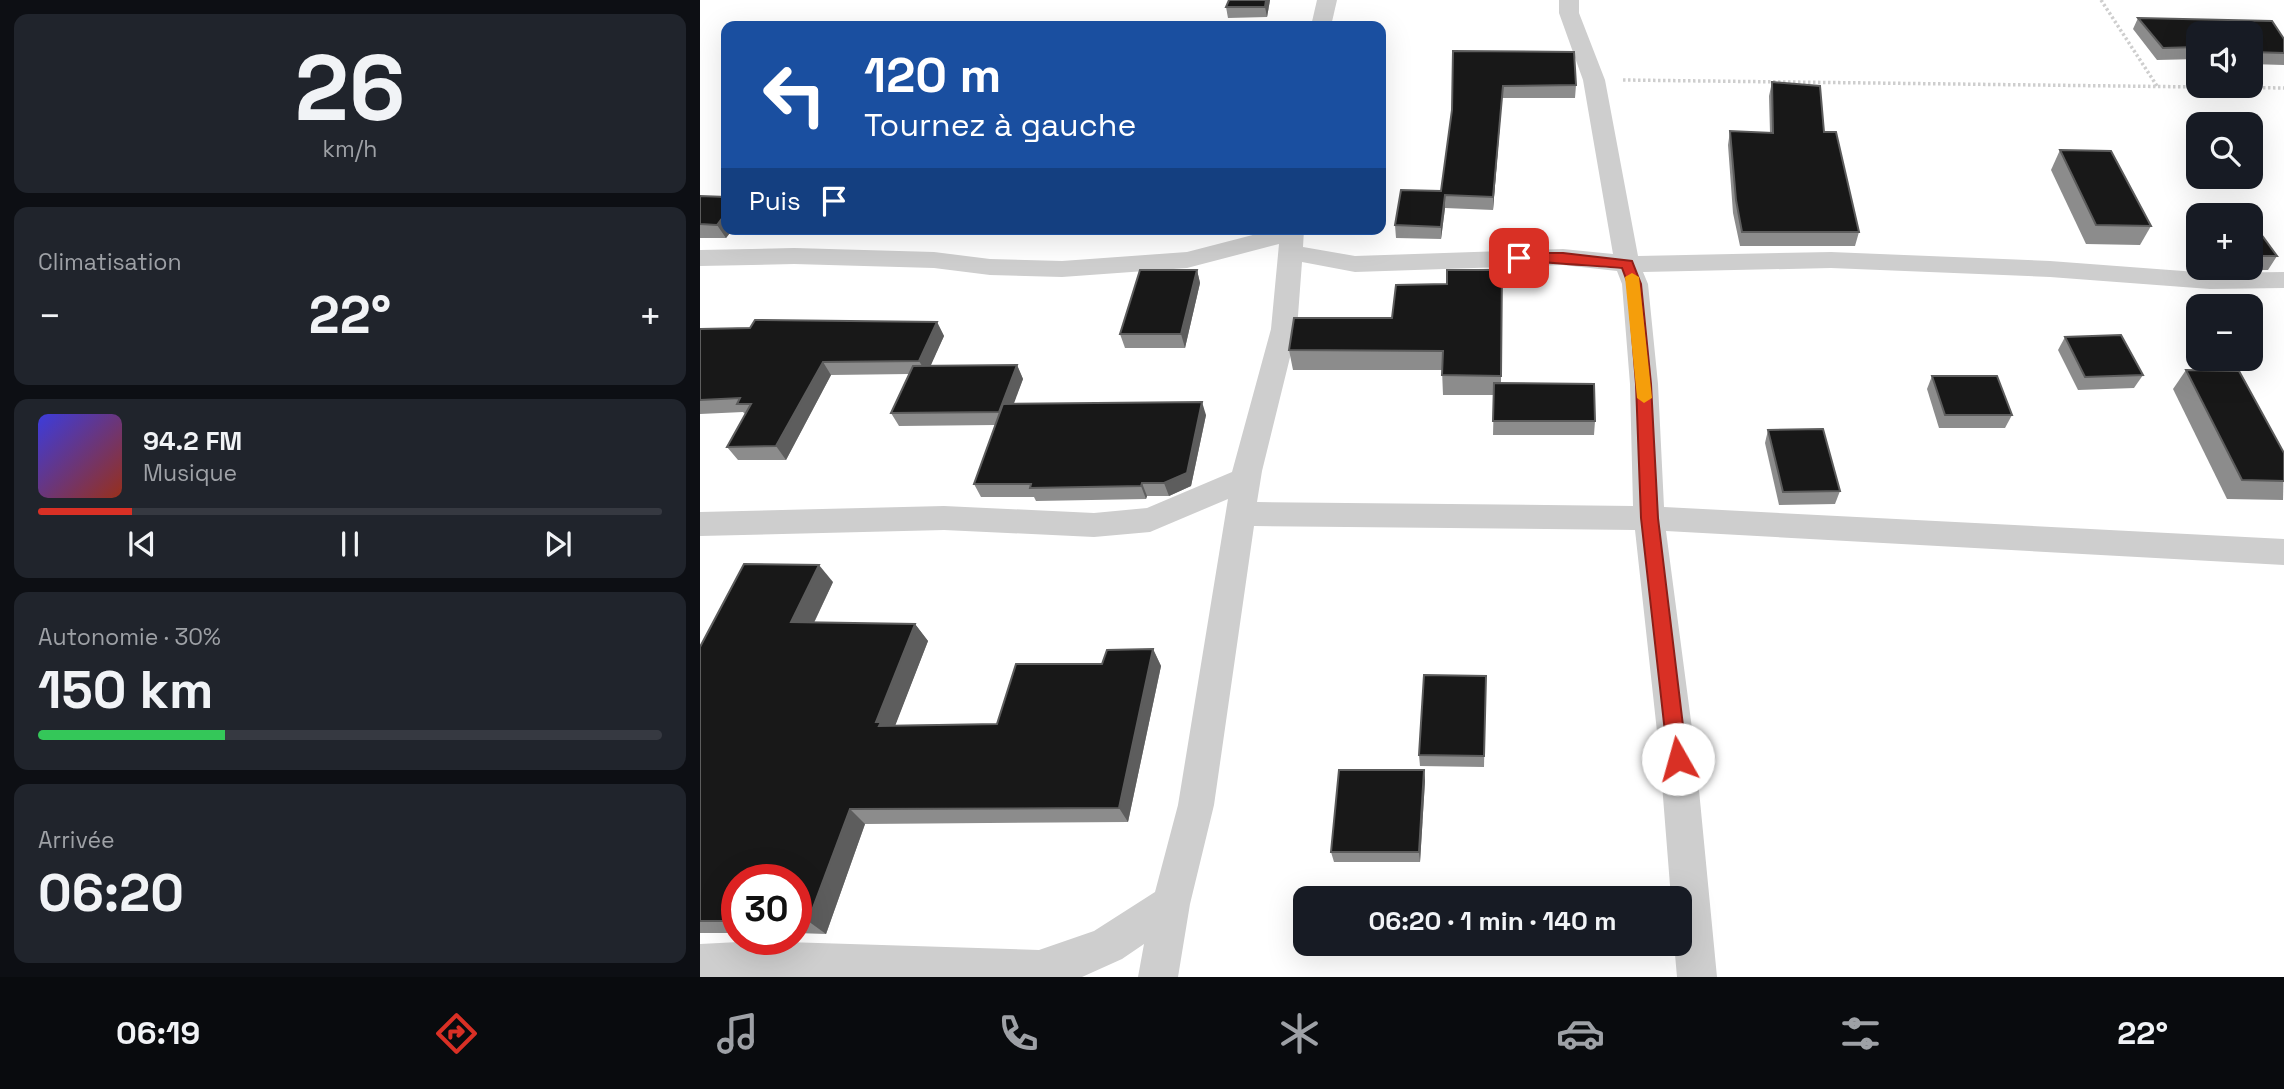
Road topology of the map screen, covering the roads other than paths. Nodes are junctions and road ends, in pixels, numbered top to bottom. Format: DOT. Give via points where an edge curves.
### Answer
graph roads {
  1 [pos="1327,0"];
  2 [pos="1569,0"];
  3 [pos="1322,21"];
  4 [pos="1291,238"];
  5 [pos="700,258"];
  6 [pos="1627,264"];
  7 [pos="2284,280"];
  8 [pos="1245,479"];
  9 [pos="1240,514"];
  10 [pos="1650,518"];
  11 [pos="700,524"];
  12 [pos="2284,552"];
  13 [pos="1171,904"];
  14 [pos="700,964"];
  15 [pos="1158,977"];
  16 [pos="1697,977"];
  1 -- 3 [label="street"];
  2 -- 6 [label="street" via="1569,13 1594,80"];
  4 -- 5 [label="street" via="1187,260 1062,269 934,260"];
  4 -- 6 [label="street" via="1355,264 1563,257"];
  4 -- 8 [label="street" via="1283,329"];
  6 -- 7 [label="street" via="1831,260 2210,281"];
  6 -- 10 [label="street" via="1635,284"];
  8 -- 9 [label="street"];
  8 -- 11 [label="street" via="1150,520 1116,523 944,518"];
  9 -- 10 [label="street"];
  9 -- 13 [label="street" via="1196,805"];
  10 -- 12 [label="street"];
  10 -- 16 [label="street"];
  13 -- 14 [label="street" via="1108,945 1039,970 758,961"];
  13 -- 15 [label="street"];
}
